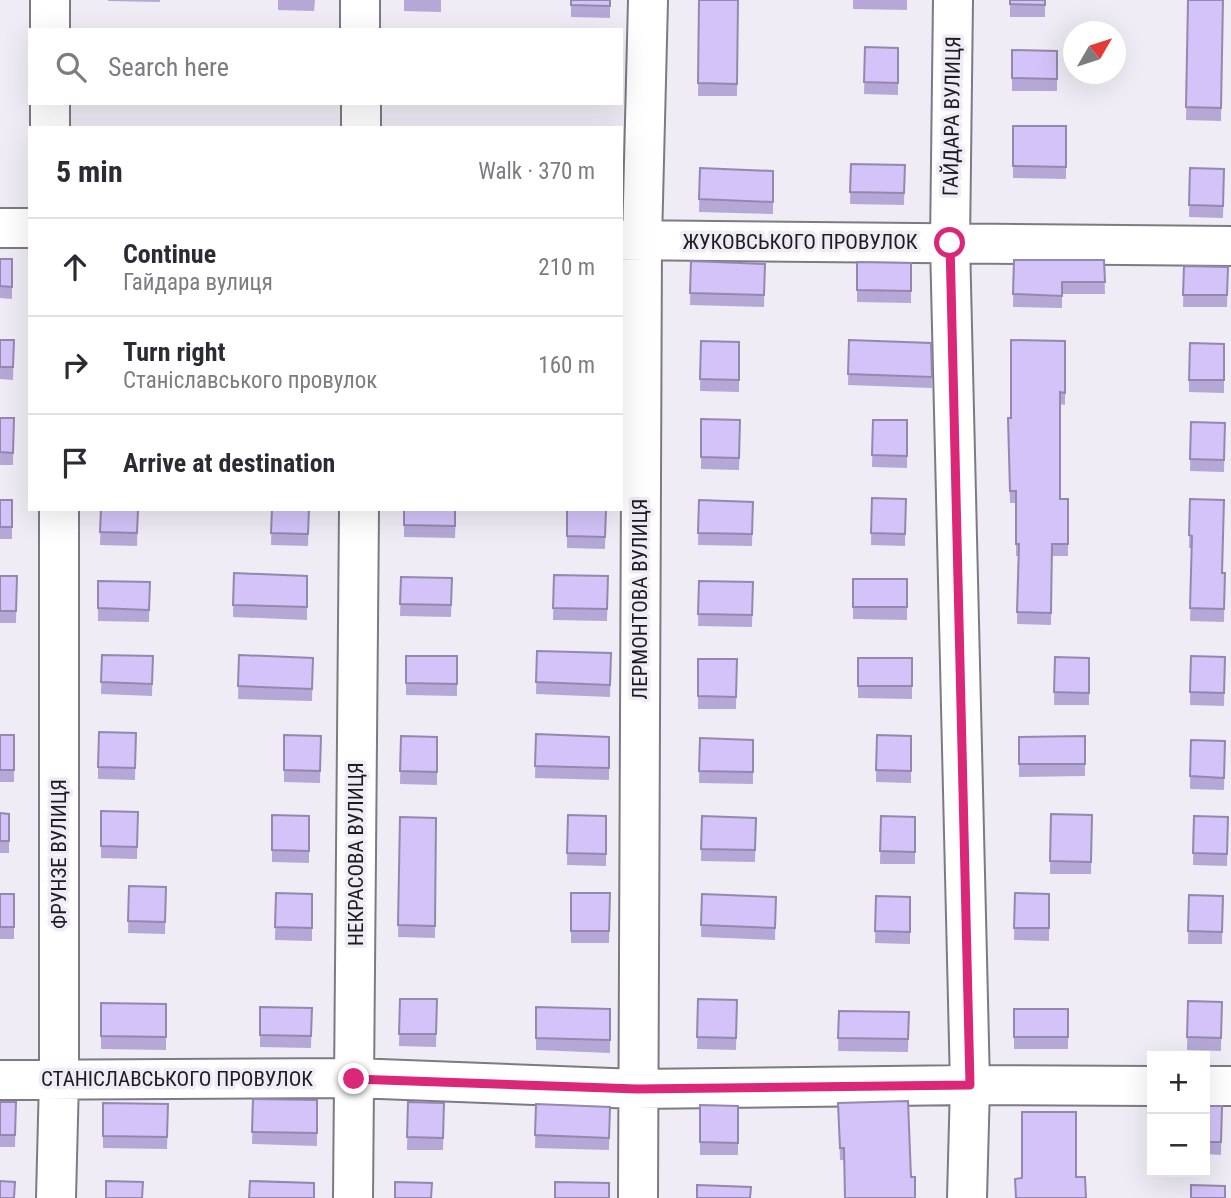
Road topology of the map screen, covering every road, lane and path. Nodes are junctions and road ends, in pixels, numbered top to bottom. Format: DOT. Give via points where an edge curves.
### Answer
graph roads {
  1 [pos="50,0"];
  2 [pos="360,0"];
  3 [pos="648,0"];
  4 [pos="953,0"];
  5 [pos="50,28"];
  6 [pos="360,28"];
  7 [pos="50,105"];
  8 [pos="360,105"];
  9 [pos="50,126"];
  10 [pos="360,126"];
  11 [pos="0,228"];
  12 [pos="28,228"];
  13 [pos="632,241"];
  14 [pos="950,243"];
  15 [pos="1231,246"];
  16 [pos="59,511"];
  17 [pos="359,511"];
  18 [pos="354,1079"];
  19 [pos="0,1080"];
  20 [pos="59,1080"];
  21 [pos="970,1085"];
  22 [pos="1147,1086"];
  23 [pos="1210,1086"];
  24 [pos="1231,1086"];
  25 [pos="637,1089"];
  26 [pos="56,1198"];
  27 [pos="353,1198"];
  28 [pos="638,1198"];
  29 [pos="967,1198"];
  1 -- 5 [label="street"];
  2 -- 6 [label="street"];
  3 -- 13 [label="street, ЛЕРМОНТОВА ВУЛИЦЯ"];
  4 -- 14 [label="street, ГАЙДАРА ВУЛИЦЯ"];
  7 -- 9 [label="street"];
  8 -- 10 [label="street"];
  11 -- 12 [label="street"];
  13 -- 14 [label="street, ЖУКОВСЬКОГО ПРОВУЛОК"];
  13 -- 25 [label="street, ЛЕРМОНТОВА ВУЛИЦЯ"];
  14 -- 15 [label="street, ЖУКОВСЬКОГО ПРОВУЛОК"];
  14 -- 21 [label="street, ГАЙДАРА ВУЛИЦЯ"];
  16 -- 20 [label="street, ФРУНЗЕ ВУЛИЦЯ"];
  17 -- 18 [label="street, НЕКРАСОВА ВУЛИЦЯ"];
  18 -- 20 [label="street, СТАНІСЛАВСЬКОГО ПРОВУЛОК"];
  18 -- 25 [label="street, СТАНІСЛАВСЬКОГО ПРОВУЛОК"];
  18 -- 27 [label="street, НЕКРАСОВА ВУЛИЦЯ"];
  19 -- 20 [label="street, СТАНІСЛАВСЬКОГО ПРОВУЛОК"];
  20 -- 26 [label="street, ФРУНЗЕ ВУЛИЦЯ"];
  21 -- 22 [label="street, СТАНІСЛАВСЬКОГО ПРОВУЛОК"];
  21 -- 25 [label="street, СТАНІСЛАВСЬКОГО ПРОВУЛОК"];
  21 -- 29 [label="street, ГАЙДАРА ВУЛИЦЯ"];
  23 -- 24 [label="street"];
  25 -- 28 [label="street, ЛЕРМОНТОВА ВУЛИЦЯ"];
}
